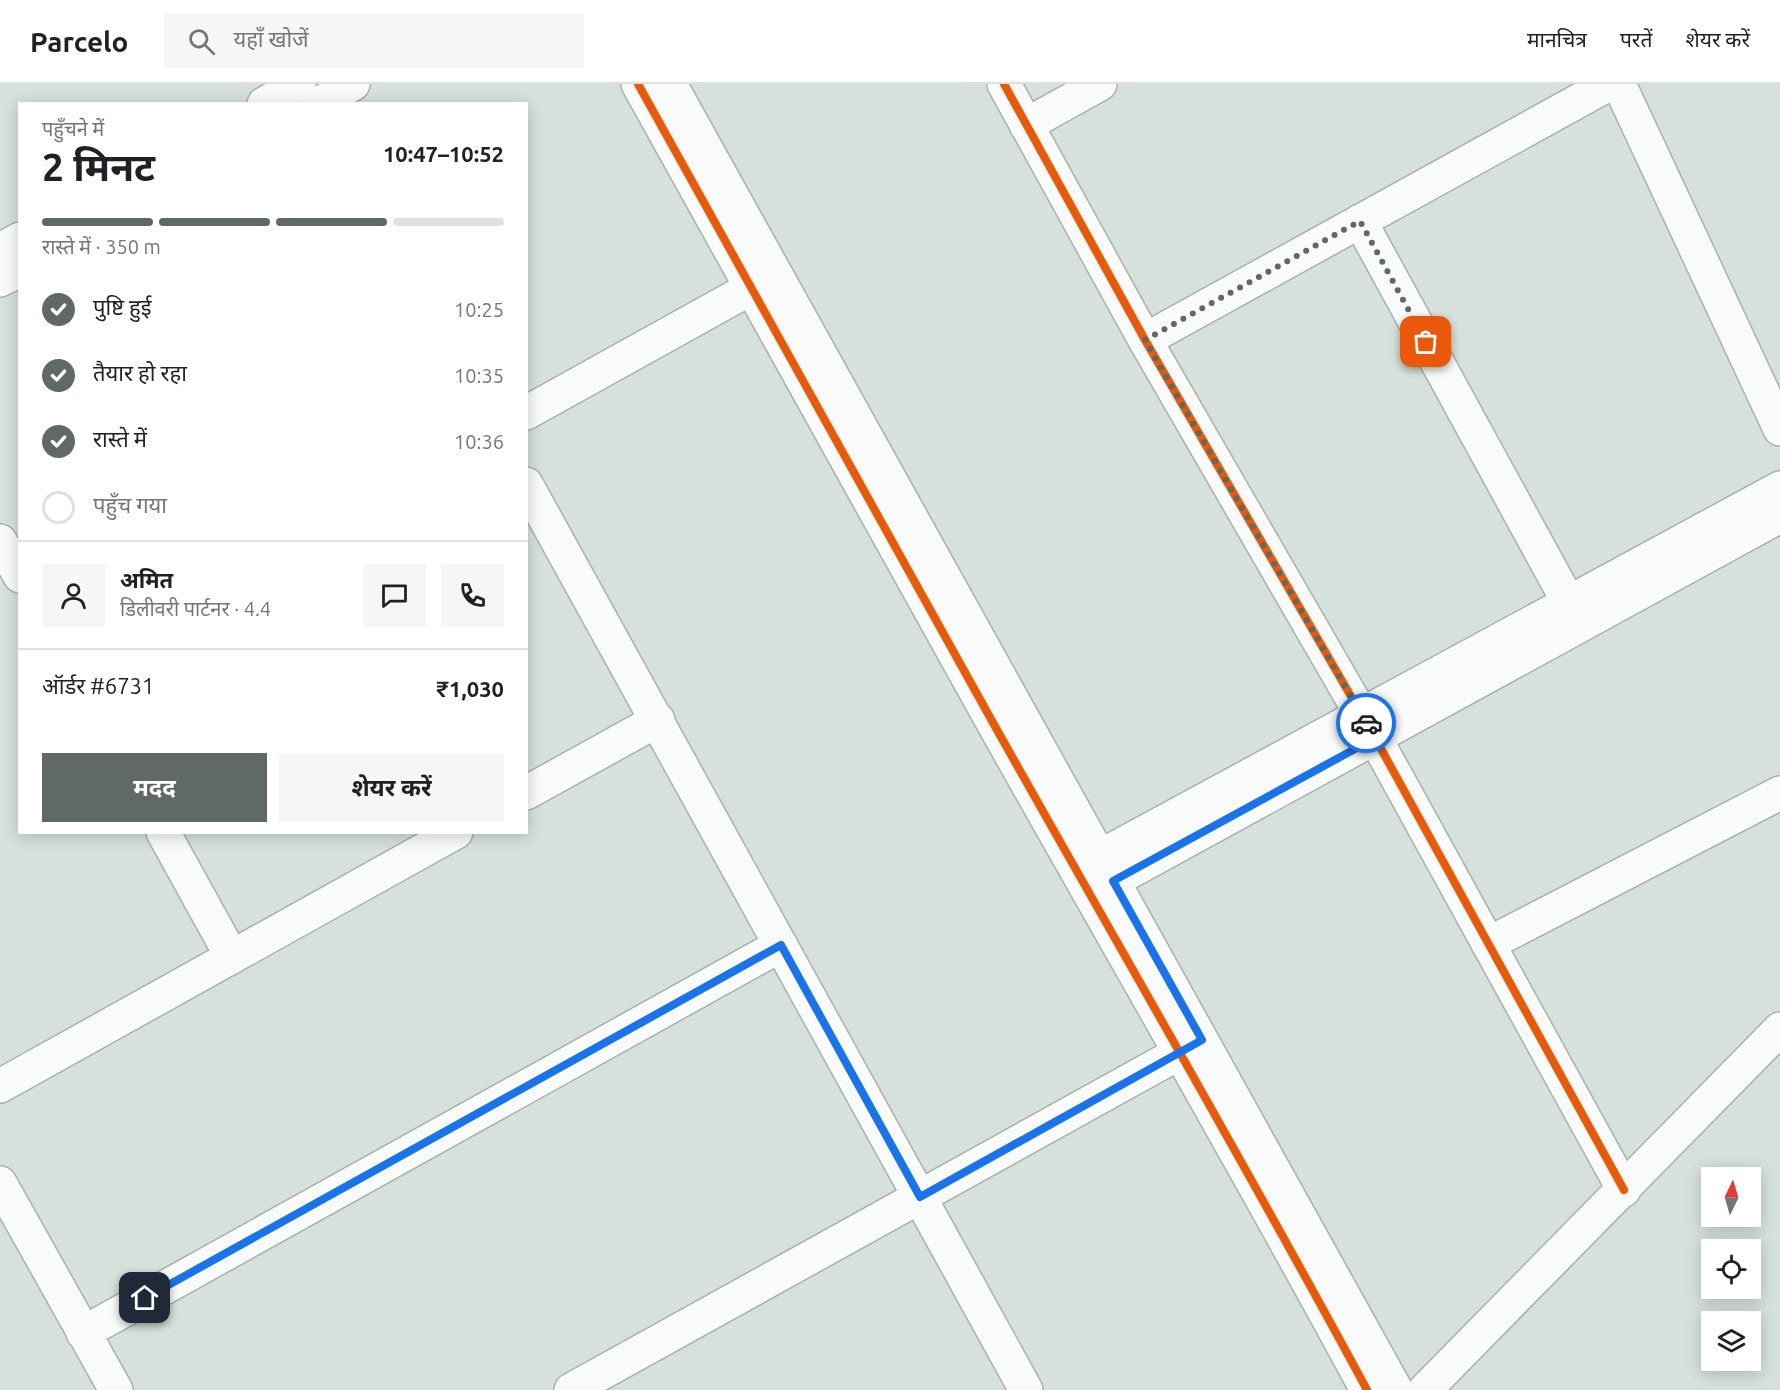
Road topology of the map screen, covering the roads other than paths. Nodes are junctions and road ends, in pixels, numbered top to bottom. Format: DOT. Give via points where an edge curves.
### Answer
graph roads {
  1 [pos="299,84"];
  2 [pos="353,84"];
  3 [pos="638,84"];
  4 [pos="670,84"];
  5 [pos="1004,84"];
  6 [pos="1100,84"];
  7 [pos="1609,84"];
  8 [pos="1619,84"];
  9 [pos="268,102"];
  10 [pos="322,102"];
  11 [pos="1026,125"];
  12 [pos="1360,221"];
  13 [pos="18,240"];
  14 [pos="0,250"];
  15 [pos="18,271"];
  16 [pos="0,280"];
  17 [pos="753,287"];
  18 [pos="1145,340"];
  19 [pos="528,412"];
  20 [pos="1780,429"];
  21 [pos="528,488"];
  22 [pos="1780,488"];
  23 [pos="1780,516"];
  24 [pos="0,541"];
  25 [pos="18,572"];
  26 [pos="1569,603"];
  27 [pos="658,720"];
  28 [pos="1368,726"];
  29 [pos="528,792"];
  30 [pos="1780,793"];
  31 [pos="164,834"];
  32 [pos="452,834"];
  33 [pos="1106,869"];
  34 [pos="1488,944"];
  35 [pos="781,945"];
  36 [pos="232,957"];
  37 [pos="1780,1029"];
  38 [pos="1191,1047"];
  39 [pos="0,1086"];
  40 [pos="0,1183"];
  41 [pos="1624,1190"];
  42 [pos="920,1197"];
  43 [pos="83,1333"];
  44 [pos="116,1390"];
  45 [pos="571,1390"];
  46 [pos="1026,1390"];
  47 [pos="1366,1390"];
  48 [pos="1396,1390"];
  49 [pos="1425,1390"];
  1 -- 9 [label="street"];
  2 -- 10 [label="street"];
  3 -- 17 [label="street"];
  4 -- 33 [label="street"];
  5 -- 11 [label="street"];
  6 -- 11 [label="street"];
  7 -- 12 [label="street"];
  8 -- 20 [label="street"];
  11 -- 18 [label="street"];
  12 -- 18 [label="street"];
  12 -- 26 [label="street"];
  13 -- 14 [label="street"];
  15 -- 16 [label="street"];
  17 -- 19 [label="street"];
  17 -- 38 [label="street" via="998,731"];
  18 -- 28 [label="street"];
  21 -- 27 [label="street"];
  22 -- 26 [label="street"];
  23 -- 28 [label="street"];
  24 -- 25 [label="street"];
  26 -- 28 [label="street"];
  27 -- 29 [label="street"];
  27 -- 35 [label="street"];
  28 -- 33 [label="street"];
  28 -- 34 [label="street"];
  30 -- 34 [label="street"];
  31 -- 36 [label="street"];
  32 -- 36 [label="street"];
  33 -- 38 [label="street"];
  34 -- 41 [label="street"];
  35 -- 42 [label="street"];
  35 -- 43 [label="street"];
  36 -- 39 [label="street"];
  37 -- 41 [label="street"];
  38 -- 42 [label="street"];
  38 -- 47 [label="street"];
  38 -- 48 [label="street"];
  40 -- 43 [label="street"];
  41 -- 49 [label="street"];
  42 -- 45 [label="street"];
  42 -- 46 [label="street"];
  43 -- 44 [label="street"];
}
